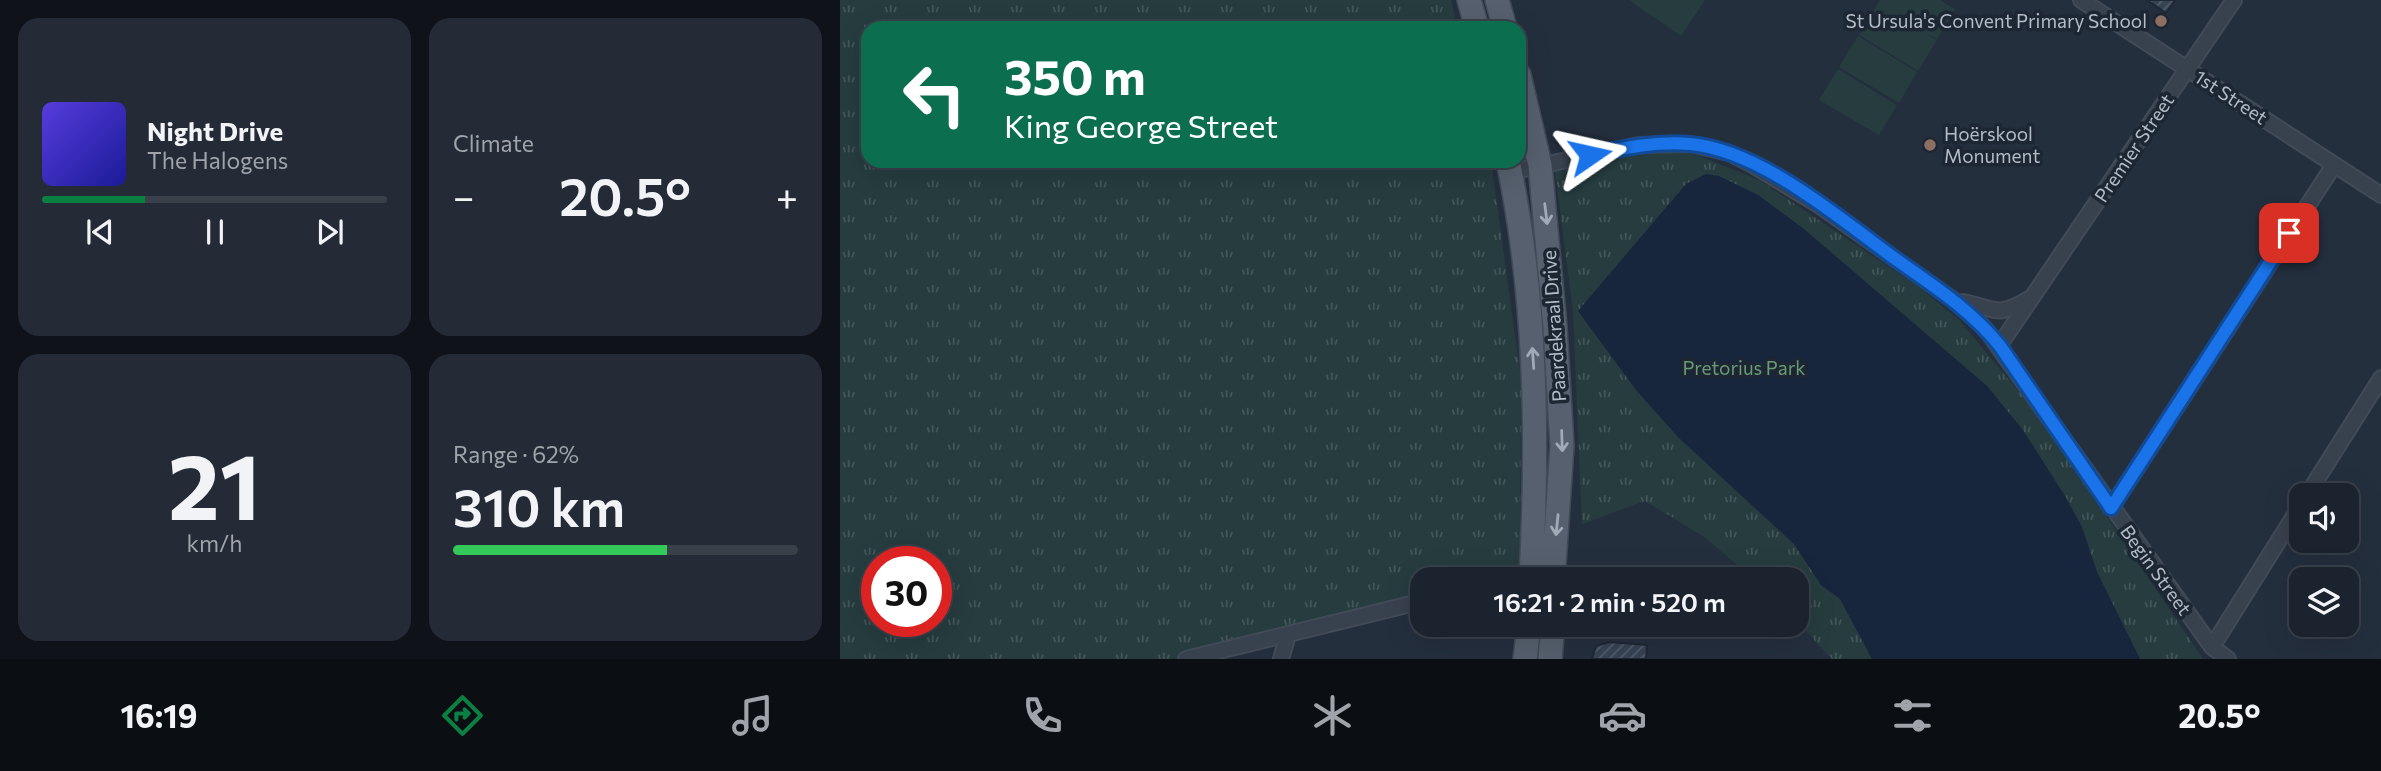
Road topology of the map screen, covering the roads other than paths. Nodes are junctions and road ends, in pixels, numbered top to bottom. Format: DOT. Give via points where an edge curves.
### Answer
graph roads {
  1 [pos="1469,0"];
  2 [pos="1497,0"];
  3 [pos="2081,0"];
  4 [pos="2234,0"];
  5 [pos="1475,21"];
  6 [pos="1503,21"];
  7 [pos="2187,68"];
  8 [pos="1526,105"];
  9 [pos="1540,165"];
  10 [pos="2334,165"];
  11 [pos="1526,166"];
  12 [pos="1509,168"];
  13 [pos="2381,195"];
  14 [pos="2035,296"];
  15 [pos="1951,300"];
  16 [pos="2000,346"];
  17 [pos="2381,378"];
  18 [pos="2315,483"];
  19 [pos="2111,508"];
  20 [pos="2289,524"];
  21 [pos="1542,567"];
  22 [pos="1543,567"];
  23 [pos="1410,604"];
  24 [pos="1287,635"];
  25 [pos="1528,637"];
  26 [pos="1552,637"];
  27 [pos="2211,647"];
  28 [pos="1186,659"];
  29 [pos="1280,659"];
  30 [pos="1525,659"];
  31 [pos="1550,659"];
  32 [pos="2228,659"];
  1 -- 5 [label="main road"];
  2 -- 6 [label="main road"];
  3 -- 7 [label="street, 1st Street"];
  4 -- 7 [label="street, Premier Street"];
  7 -- 10 [label="street, 1st Street"];
  7 -- 14 [label="street, Premier Street"];
  8 -- 9 [label="main road, Paardekraal Drive"];
  9 -- 11 [label="street, Begin Street"];
  9 -- 15 [label="street, Begin Street" via="1639,145 1691,144 1729,153 1796,190"];
  9 -- 22 [label="main road, Paardekraal Drive, one-way" via="1562,446"];
  10 -- 13 [label="street, 1st Street"];
  10 -- 19 [label="street"];
  21 -- 12 [label="main road, Paardekraal Drive, one-way" via="1530,323"];
  14 -- 15 [label="street" via="1996,312"];
  14 -- 16 [label="street, Premier Street"];
  15 -- 16 [label="street, Begin Street" via="1969,311"];
  16 -- 19 [label="street, Begin Street"];
  17 -- 18 [label="street"];
  19 -- 27 [label="street, Begin Street"];
  20 -- 27 [label="street"];
  23 -- 24 [label="street"];
  24 -- 28 [label="street"];
  24 -- 29 [label="street"];
  25 -- 30 [label="main road"];
  26 -- 31 [label="main road"];
  27 -- 32 [label="street, Begin Street"];
}
